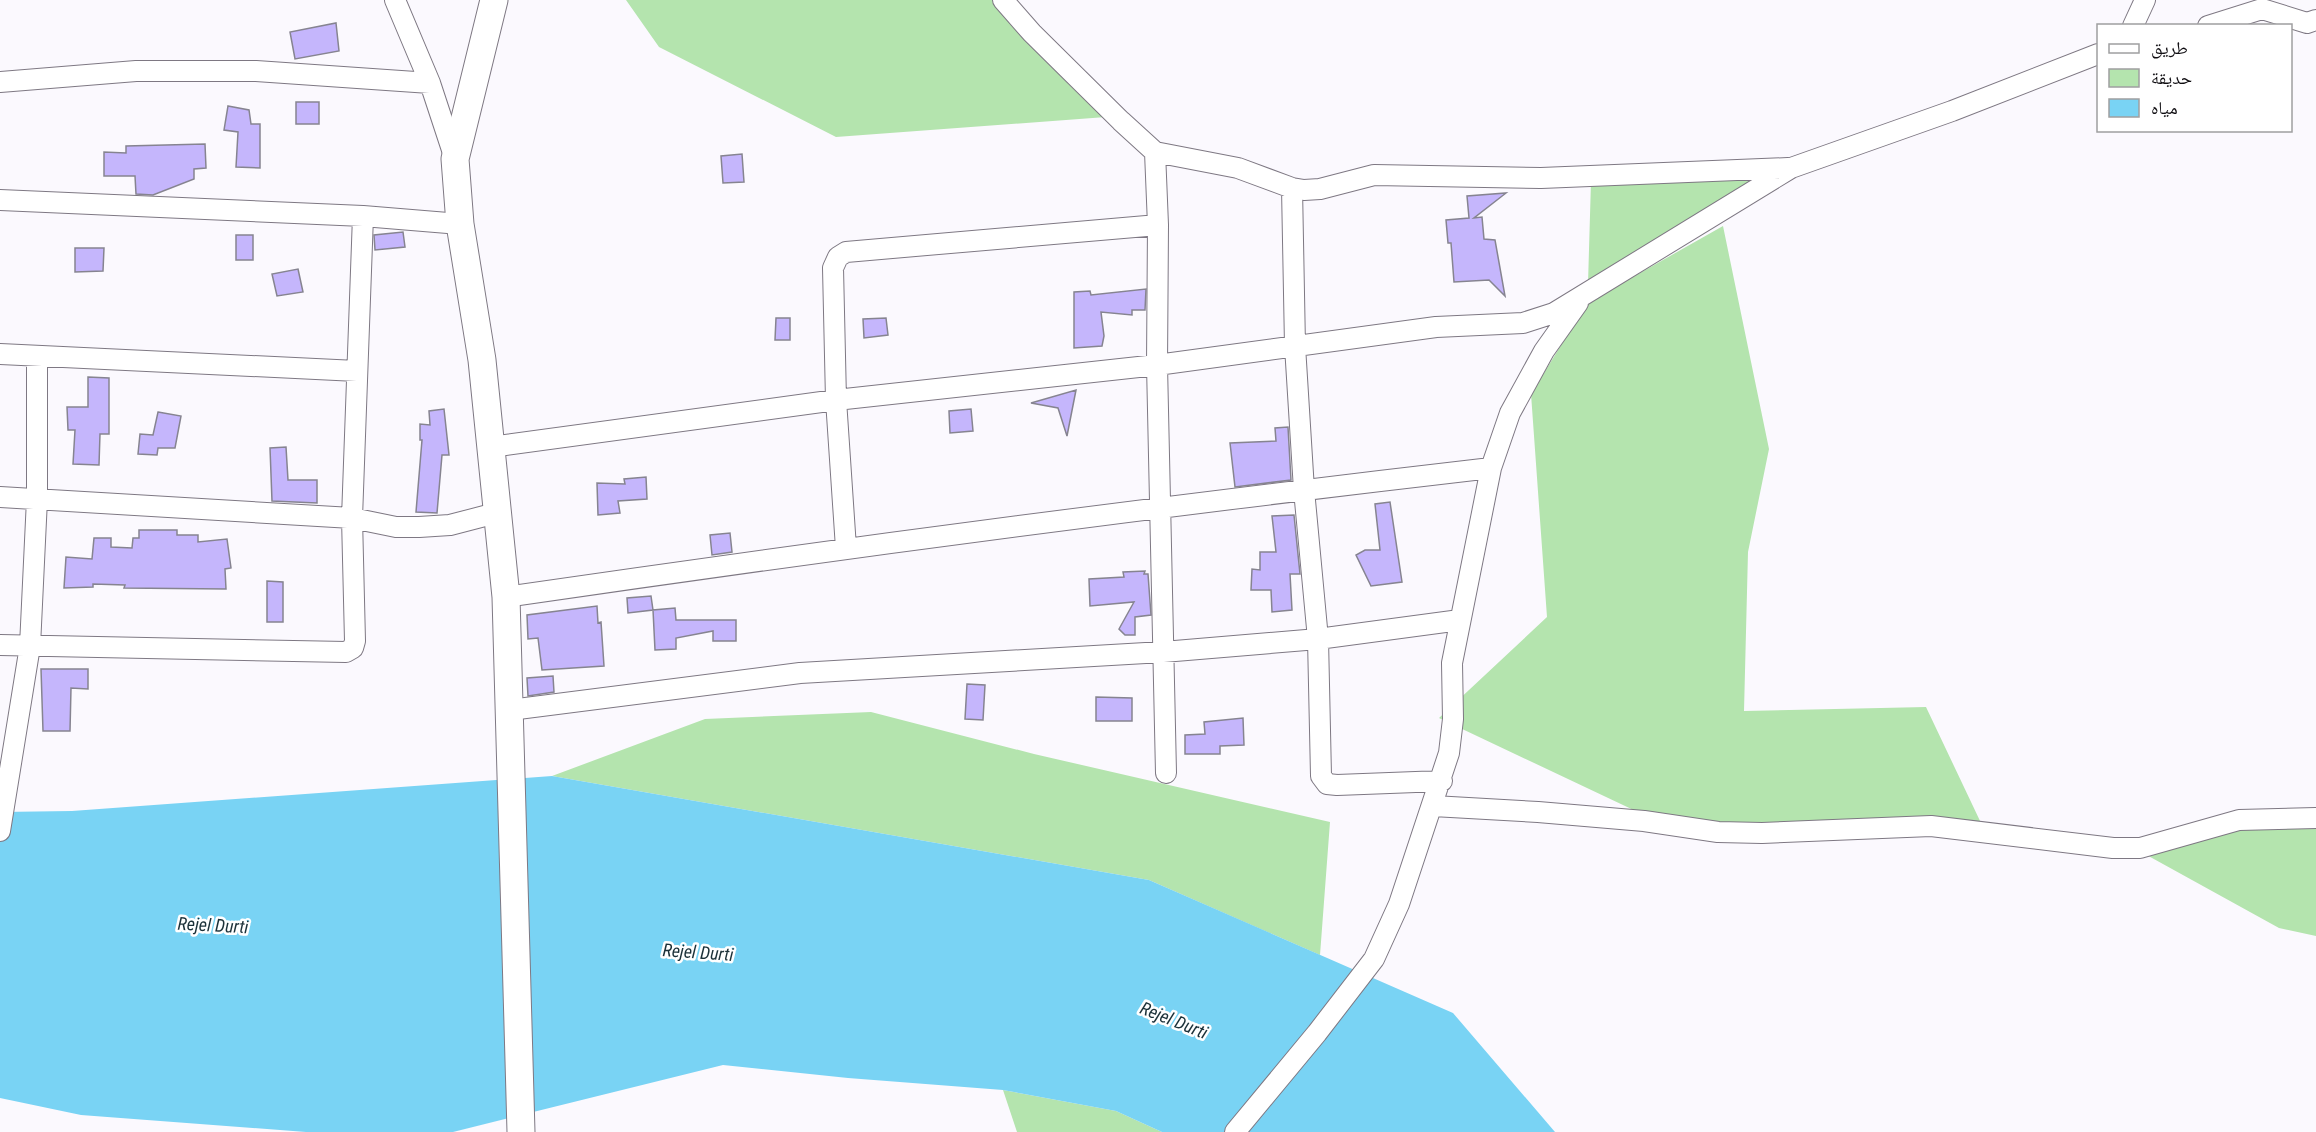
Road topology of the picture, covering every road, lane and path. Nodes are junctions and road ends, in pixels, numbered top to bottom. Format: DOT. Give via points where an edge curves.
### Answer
graph roads {
  1 [pos="395,0"];
  2 [pos="494,0"];
  3 [pos="1003,0"];
  4 [pos="2145,0"];
  5 [pos="2316,21"];
  6 [pos="2134,24"];
  7 [pos="2214,24"];
  8 [pos="2097,54"];
  9 [pos="0,82"];
  10 [pos="430,83"];
  11 [pos="1155,152"];
  12 [pos="455,159"];
  13 [pos="1791,168"];
  14 [pos="1292,188"];
  15 [pos="0,200"];
  16 [pos="363,216"];
  17 [pos="460,224"];
  18 [pos="1158,225"];
  19 [pos="1583,295"];
  20 [pos="1295,346"];
  21 [pos="0,354"];
  22 [pos="37,356"];
  23 [pos="1157,365"];
  24 [pos="357,371"];
  25 [pos="836,400"];
  26 [pos="491,447"];
  27 [pos="1491,468"];
  28 [pos="1304,489"];
  29 [pos="0,497"];
  30 [pos="37,499"];
  31 [pos="1160,507"];
  32 [pos="496,513"];
  33 [pos="352,518"];
  34 [pos="846,548"];
  35 [pos="506,597"];
  36 [pos="1460,620"];
  37 [pos="1318,639"];
  38 [pos="0,645"];
  39 [pos="30,646"];
  40 [pos="1163,652"];
  41 [pos="510,710"];
  42 [pos="1166,773"];
  43 [pos="1442,781"];
  44 [pos="1433,806"];
  45 [pos="2316,818"];
  46 [pos="0,831"];
  47 [pos="521,1132"];
  48 [pos="1235,1132"];
  1 -- 10 [label="street"];
  2 -- 12 [label="street"];
  3 -- 11 [label="street"];
  4 -- 6 [label="street"];
  5 -- 7 [label="street" via="2307,23 2262,9"];
  8 -- 13 [label="street"];
  9 -- 10 [label="street" via="136,71 256,71"];
  10 -- 12 [label="street"];
  11 -- 14 [label="street" via="1238,168"];
  11 -- 18 [label="street"];
  12 -- 17 [label="street"];
  13 -- 14 [label="street" via="1541,178 1374,175 1320,189"];
  13 -- 19 [label="street"];
  14 -- 20 [label="street"];
  15 -- 16 [label="street"];
  16 -- 17 [label="street"];
  16 -- 24 [label="street"];
  17 -- 26 [label="street" via="482,360"];
  18 -- 23 [label="street"];
  18 -- 25 [label="street" via="846,252 838,257 834,268"];
  19 -- 20 [label="street" via="1554,313 1523,323 1436,327"];
  19 -- 27 [label="street" via="1544,351 1510,413"];
  20 -- 23 [label="street"];
  20 -- 28 [label="street"];
  21 -- 22 [label="street"];
  22 -- 24 [label="street"];
  22 -- 30 [label="street"];
  23 -- 25 [label="street"];
  23 -- 31 [label="street"];
  24 -- 33 [label="street"];
  25 -- 26 [label="street"];
  25 -- 34 [label="street"];
  26 -- 32 [label="street"];
  27 -- 28 [label="street"];
  27 -- 36 [label="street"];
  28 -- 31 [label="street"];
  28 -- 37 [label="street"];
  29 -- 30 [label="street"];
  30 -- 33 [label="street"];
  30 -- 39 [label="street"];
  31 -- 34 [label="street"];
  31 -- 40 [label="street"];
  32 -- 33 [label="street" via="450,525 419,527"];
  32 -- 35 [label="street"];
  33 -- 39 [label="street" via="355,641 353,648 346,651"];
  34 -- 35 [label="street"];
  35 -- 41 [label="street"];
  36 -- 37 [label="street"];
  36 -- 43 [label="street" via="1452,663 1453,719"];
  37 -- 40 [label="street"];
  37 -- 43 [label="street" via="1321,777 1327,784"];
  38 -- 39 [label="street"];
  39 -- 46 [label="street"];
  40 -- 41 [label="street" via="800,673"];
  40 -- 42 [label="street"];
  41 -- 47 [label="street"];
  43 -- 44 [label="street"];
  44 -- 45 [label="street" via="1644,821 1718,832 1931,826 2113,848 2140,848 2239,820"];
  44 -- 48 [label="street" via="1399,904 1374,959"];
}
